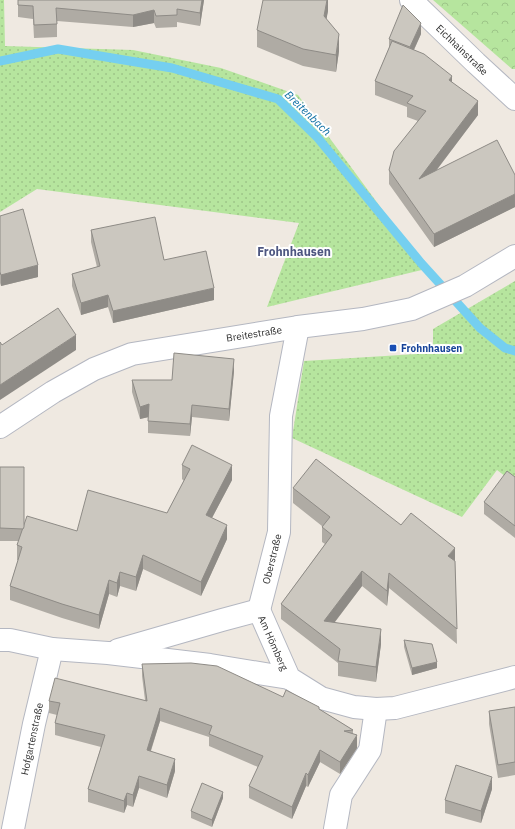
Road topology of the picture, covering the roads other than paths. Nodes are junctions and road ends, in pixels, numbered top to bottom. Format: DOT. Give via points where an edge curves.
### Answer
graph roads {
  1 [pos="411,0"];
  2 [pos="515,99"];
  3 [pos="515,256"];
  4 [pos="298,327"];
  5 [pos="0,427"];
  6 [pos="259,610"];
  7 [pos="0,640"];
  8 [pos="52,649"];
  9 [pos="108,653"];
  10 [pos="515,677"];
  11 [pos="289,678"];
  12 [pos="376,709"];
  13 [pos="13,829"];
  14 [pos="335,829"];
  1 -- 2 [label="street, Eichhainstraße"];
  3 -- 4 [label="street, Breitestraße" via="465,286 412,309 363,319"];
  4 -- 5 [label="street, Breitestraße" via="132,354 94,369"];
  4 -- 6 [label="street, Oberstraße" via="281,416 279,532"];
  6 -- 9 [label="street"];
  6 -- 11 [label="street, Am Hömberg"];
  7 -- 8 [label="street"];
  8 -- 9 [label="street"];
  8 -- 13 [label="street, Hofgartenstraße"];
  9 -- 11 [label="street" via="210,665"];
  10 -- 12 [label="street, Am Hömberg" via="395,708"];
  11 -- 12 [label="street, Am Hömberg" via="321,698 354,707"];
  12 -- 14 [label="street" via="370,750 341,795"];
}
